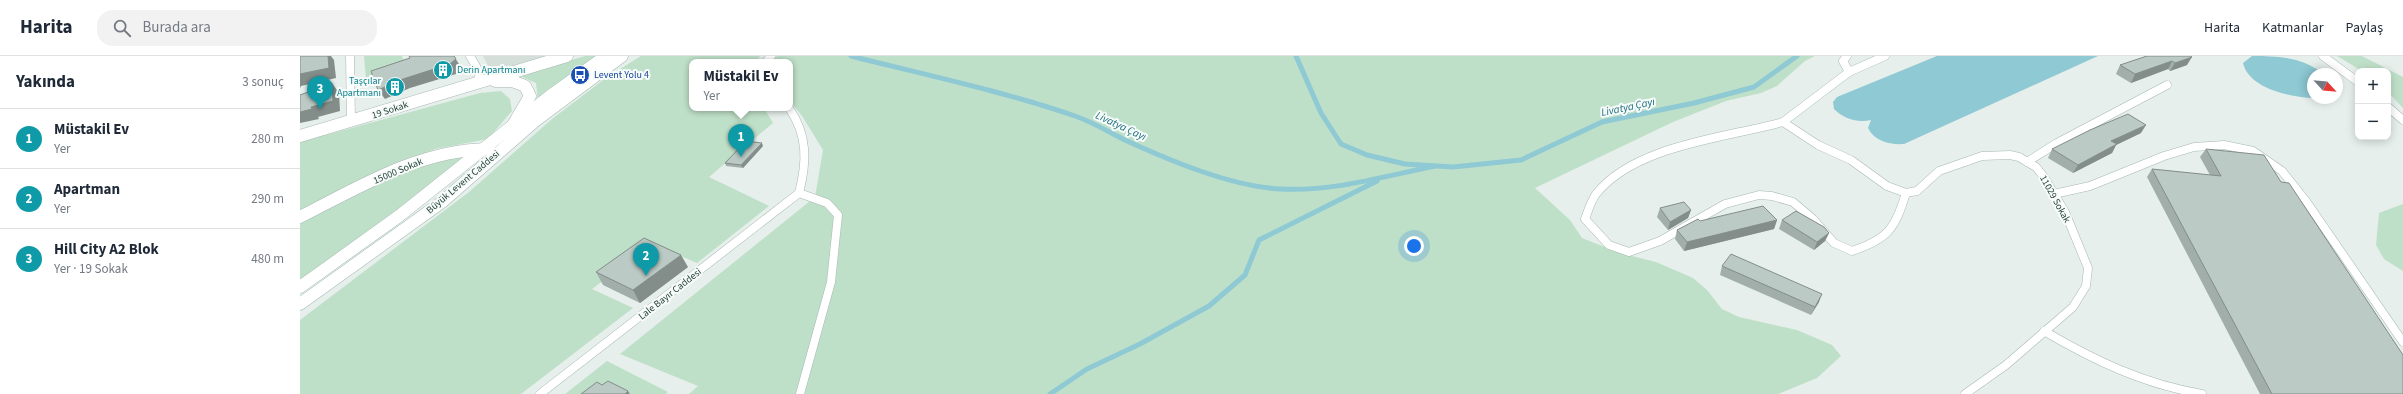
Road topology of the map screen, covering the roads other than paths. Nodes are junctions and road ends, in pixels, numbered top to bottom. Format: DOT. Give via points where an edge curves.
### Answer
graph roads {
  1 [pos="350,56"];
  2 [pos="470,56"];
  3 [pos="567,56"];
  4 [pos="606,56"];
  5 [pos="622,56"];
  6 [pos="1847,56"];
  7 [pos="1885,56"];
  8 [pos="2323,56"];
  9 [pos="1849,72"];
  10 [pos="2355,80"];
  11 [pos="480,81"];
  12 [pos="2167,85"];
  13 [pos="530,96"];
  14 [pos="539,105"];
  15 [pos="551,109"];
  16 [pos="2391,110"];
  17 [pos="792,111"];
  18 [pos="2403,120"];
  19 [pos="351,122"];
  20 [pos="1783,122"];
  21 [pos="513,125"];
  22 [pos="300,136"];
  23 [pos="485,148"];
  24 [pos="502,150"];
  25 [pos="2027,162"];
  26 [pos="800,193"];
  27 [pos="1906,193"];
  28 [pos="2054,194"];
  29 [pos="300,217"];
  30 [pos="300,287"];
  31 [pos="300,304"];
  32 [pos="2044,331"];
  33 [pos="2403,342"];
  34 [pos="540,394"];
  35 [pos="800,394"];
  36 [pos="1965,394"];
  37 [pos="2202,394"];
  1 -- 19 [label="lane"];
  2 -- 11 [label="lane" via="477,68"];
  3 -- 11 [label="street, 19 Sokak"];
  4 -- 14 [label="street, Büyük Levent Caddesi"];
  5 -- 15 [label="street, Büyük Levent Caddesi"];
  6 -- 9 [label="lane" via="1843,61"];
  7 -- 9 [label="lane"];
  8 -- 10 [label="lane"];
  9 -- 20 [label="lane"];
  11 -- 13 [label="street, 19 Sokak" via="512,81 525,86"];
  11 -- 19 [label="street, 19 Sokak"];
  12 -- 25 [label="lane" via="2057,143"];
  13 -- 14 [label="street, 19 Sokak"];
  13 -- 21 [label="street"];
  14 -- 15 [label="street, 19 Sokak"];
  14 -- 21 [label="street, Büyük Levent Caddesi"];
  15 -- 24 [label="street, Büyük Levent Caddesi"];
  16 -- 18 [label="lane"];
  17 -- 26 [label="lane" via="797,117 806,144 806,171"];
  19 -- 22 [label="street, 19 Sokak"];
  20 -- 27 [label="lane" via="1818,145 1851,160 1888,186"];
  20 -- 27 [label="lane" via="1689,144 1641,160 1608,182 1588,205 1585,219 1609,245 1629,252 1660,241 1725,204 1759,195 1772,196 1793,202 1813,219 1834,243 1852,251 1876,244 1892,231 1899,218"];
  21 -- 23 [label="street, Büyük Levent Caddesi"];
  23 -- 24 [label="street, 15000 Sokak"];
  23 -- 29 [label="street, 15000 Sokak" via="449,152 415,163"];
  23 -- 30 [label="street, Büyük Levent Caddesi" via="399,216"];
  24 -- 31 [label="street, Büyük Levent Caddesi" via="442,202"];
  25 -- 27 [label="lane, 11029 Sokak" via="2010,155 1982,156 1938,171 1917,191"];
  25 -- 28 [label="lane, 11029 Sokak" via="2044,177"];
  26 -- 34 [label="lane, Lale Bayır Caddesi"];
  26 -- 35 [label="lane" via="827,203 838,215 831,282"];
  28 -- 32 [label="lane, 11029 Sokak" via="2065,212 2088,268 2086,286 2073,307"];
  28 -- 33 [label="lane" via="2090,186 2164,156 2194,147 2224,145 2253,151 2282,172 2306,201"];
  32 -- 36 [label="lane, 11029 Sokak" via="2006,365"];
  32 -- 37 [label="lane" via="2095,361 2138,380 2177,391"];
}
